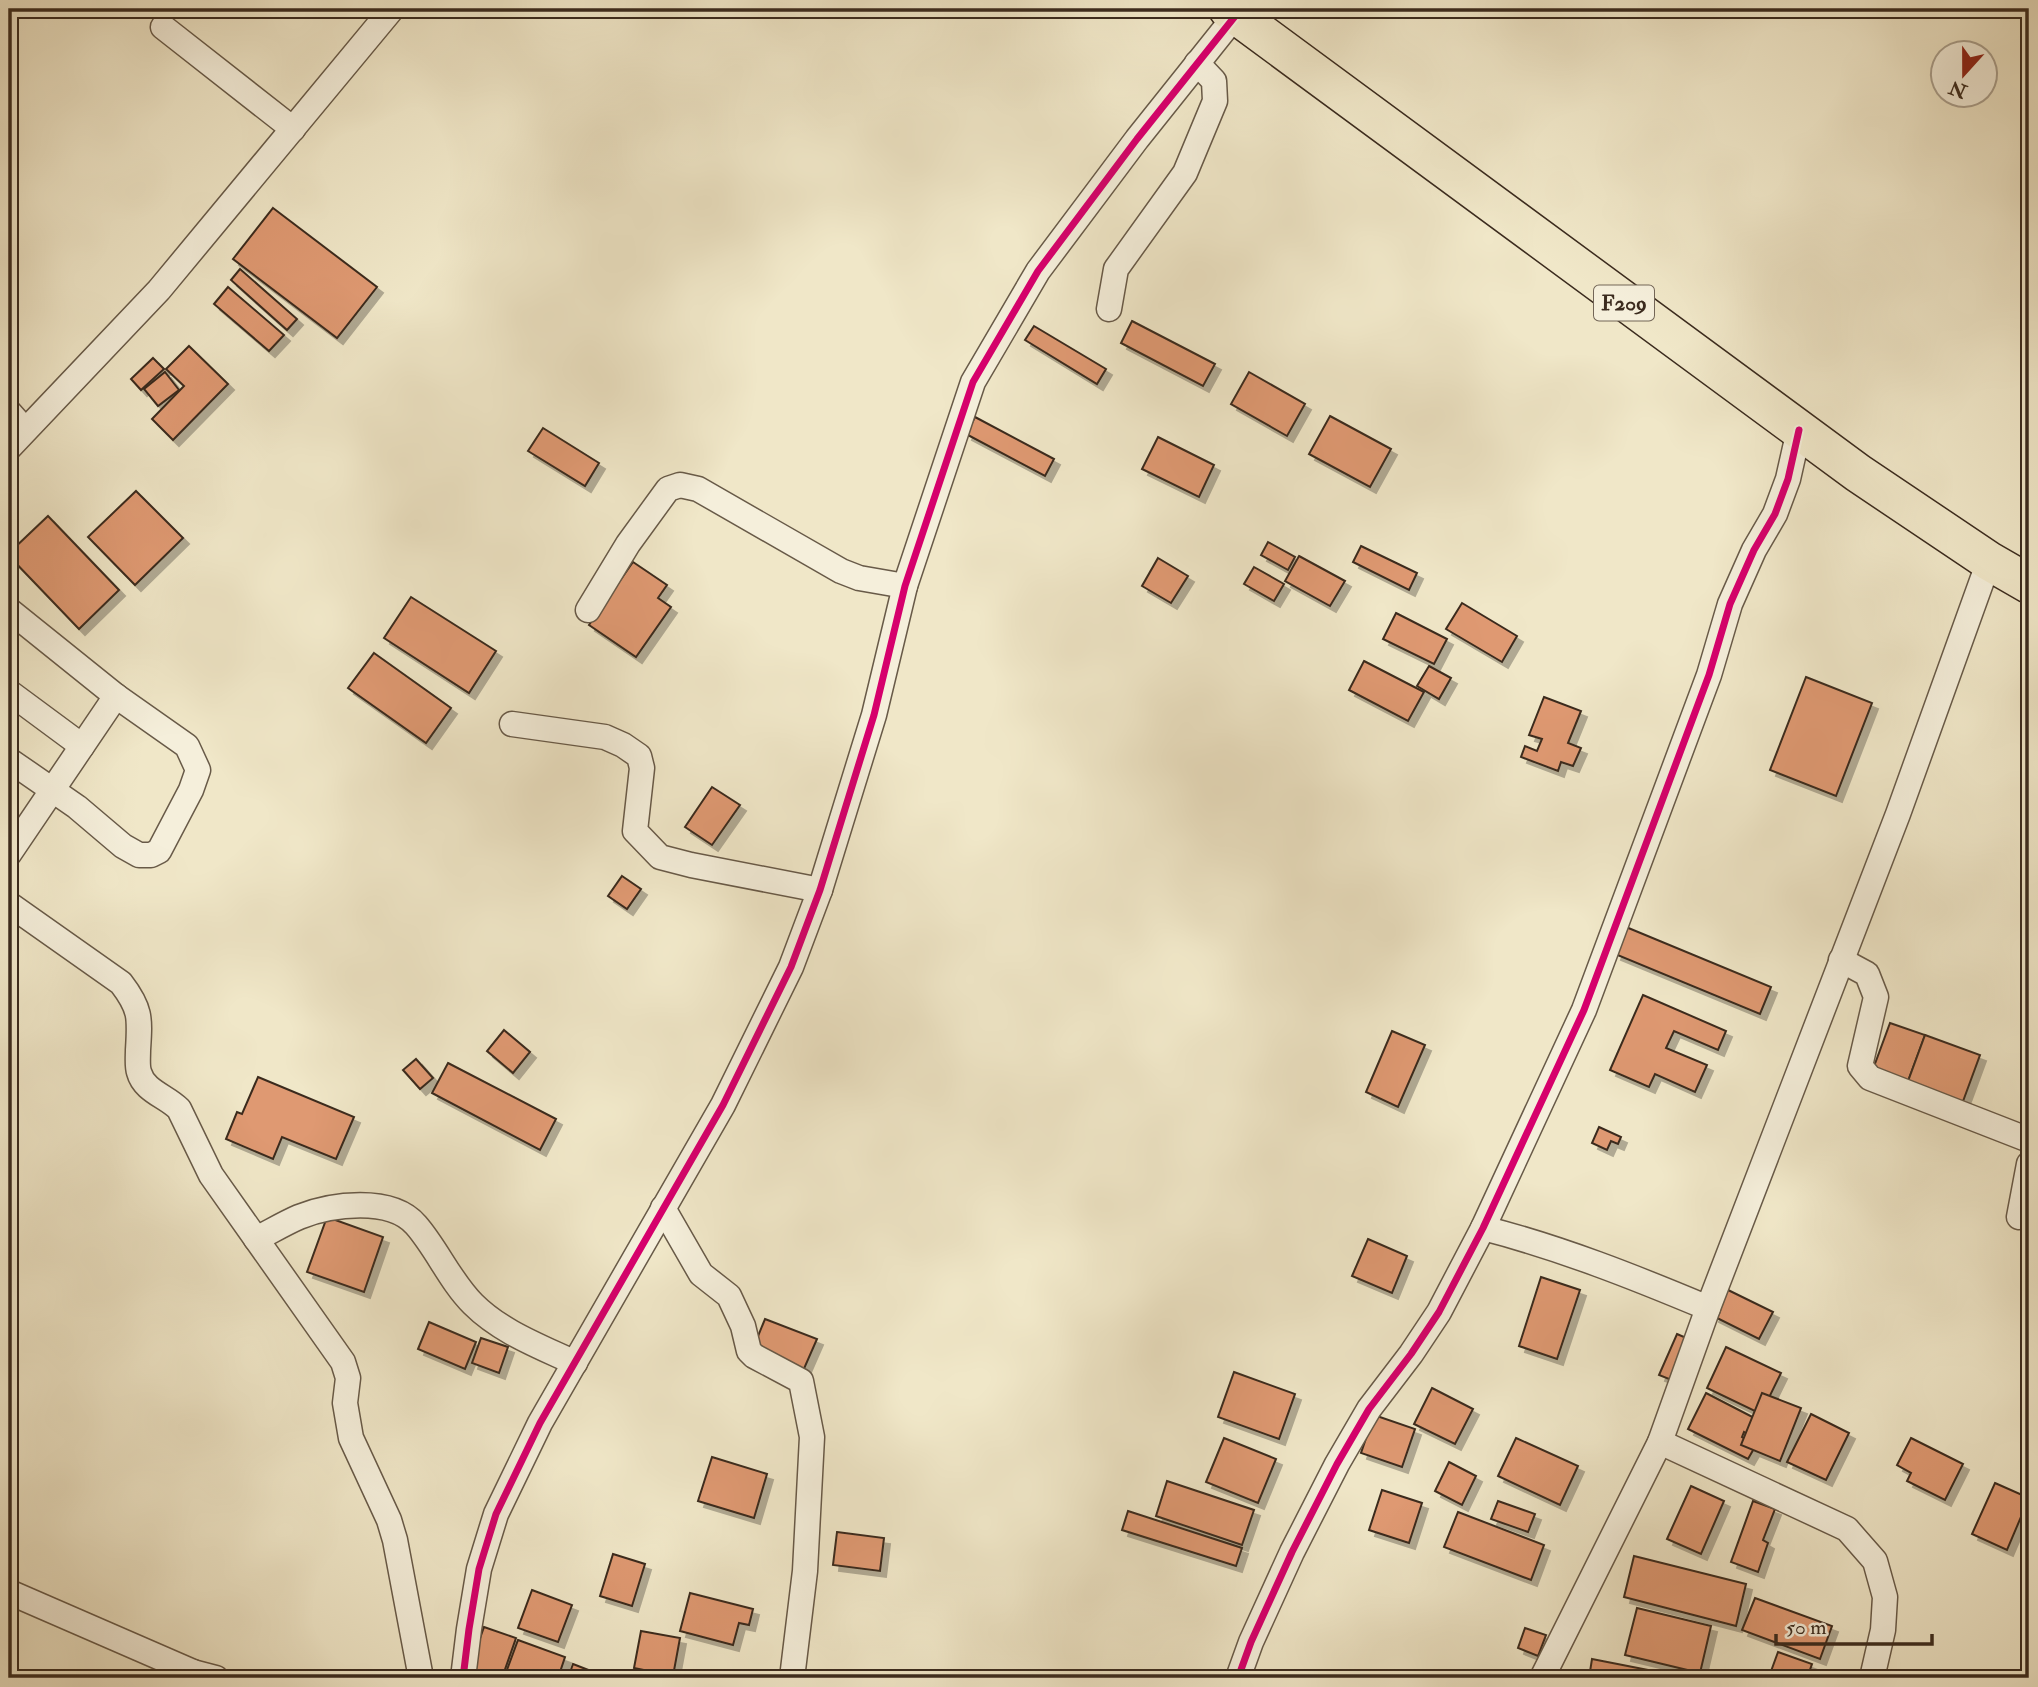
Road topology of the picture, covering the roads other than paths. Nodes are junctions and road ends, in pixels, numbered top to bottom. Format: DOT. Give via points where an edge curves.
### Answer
graph roads {
  1 [pos="392,9"];
  2 [pos="1232,12"];
  3 [pos="163,27"];
  4 [pos="1197,63"];
  5 [pos="293,129"];
  6 [pos="1108,309"];
  7 [pos="14,430"];
  8 [pos="1799,430"];
  9 [pos="1989,561"];
  10 [pos="2029,584"];
  11 [pos="905,586"];
  12 [pos="9,610"];
  13 [pos="588,610"];
  14 [pos="9,692"];
  15 [pos="116,696"];
  16 [pos="512,724"];
  17 [pos="82,746"];
  18 [pos="9,760"];
  19 [pos="52,790"];
  20 [pos="9,854"];
  21 [pos="820,890"];
  22 [pos="9,904"];
  23 [pos="1841,960"];
  24 [pos="2029,1140"];
  25 [pos="2029,1164"];
  26 [pos="663,1208"];
  27 [pos="2019,1217"];
  28 [pos="1483,1228"];
  29 [pos="256,1239"];
  30 [pos="1709,1308"];
  31 [pos="575,1363"];
  32 [pos="1660,1443"];
  33 [pos="9,1592"];
  34 [pos="200,1676"];
  35 [pos="421,1678"];
  36 [pos="463,1678"];
  37 [pos="792,1678"];
  38 [pos="1238,1678"];
  39 [pos="1542,1678"];
  40 [pos="1872,1678"];
  1 -- 5 [label="street"];
  2 -- 4 [label="street"];
  2 -- 8 [label="main road, F209"];
  3 -- 5 [label="street"];
  4 -- 6 [label="street" via="1214,81 1215,101 1185,173 1116,269"];
  4 -- 11 [label="street" via="1038,271 973,383"];
  5 -- 7 [label="street" via="159,290"];
  8 -- 9 [label="main road, F209"];
  8 -- 28 [label="street" via="1788,479 1730,604 1709,675 1584,1010"];
  9 -- 10 [label="main road, F209"];
  9 -- 23 [label="street"];
  11 -- 13 [label="street" via="841,571 698,489 680,485 668,489"];
  11 -- 21 [label="street" via="874,715"];
  12 -- 15 [label="street"];
  14 -- 17 [label="street"];
  15 -- 17 [label="street"];
  15 -- 19 [label="street" via="187,746 198,770 159,851 139,855 123,846"];
  16 -- 21 [label="street" via="606,737 639,756 642,768 635,831 660,857"];
  17 -- 19 [label="street"];
  18 -- 19 [label="street"];
  19 -- 20 [label="street"];
  21 -- 26 [label="street" via="791,967 723,1105"];
  22 -- 29 [label="street" via="121,983 134,1001 139,1024 139,1073 148,1087 178,1109 211,1175"];
  23 -- 24 [label="street" via="1867,974 1876,997 1860,1066 1870,1078"];
  23 -- 30 [label="street"];
  25 -- 27 [label="street"];
  26 -- 31 [label="street"];
  26 -- 37 [label="street" via="701,1274 729,1296 749,1351 795,1376 804,1389 812,1468"];
  28 -- 30 [label="street" via="1580,1256"];
  28 -- 38 [label="street" via="1439,1312 1369,1409 1337,1464"];
  29 -- 31 [label="street" via="323,1209 378,1205 399,1212 415,1223 470,1301 488,1318"];
  29 -- 35 [label="street" via="343,1362 351,1438 395,1540"];
  30 -- 32 [label="street"];
  31 -- 36 [label="street" via="496,1514 479,1569"];
  32 -- 39 [label="street"];
  32 -- 40 [label="street" via="1847,1529 1875,1562 1885,1597"];
  33 -- 34 [label="street"];
}
